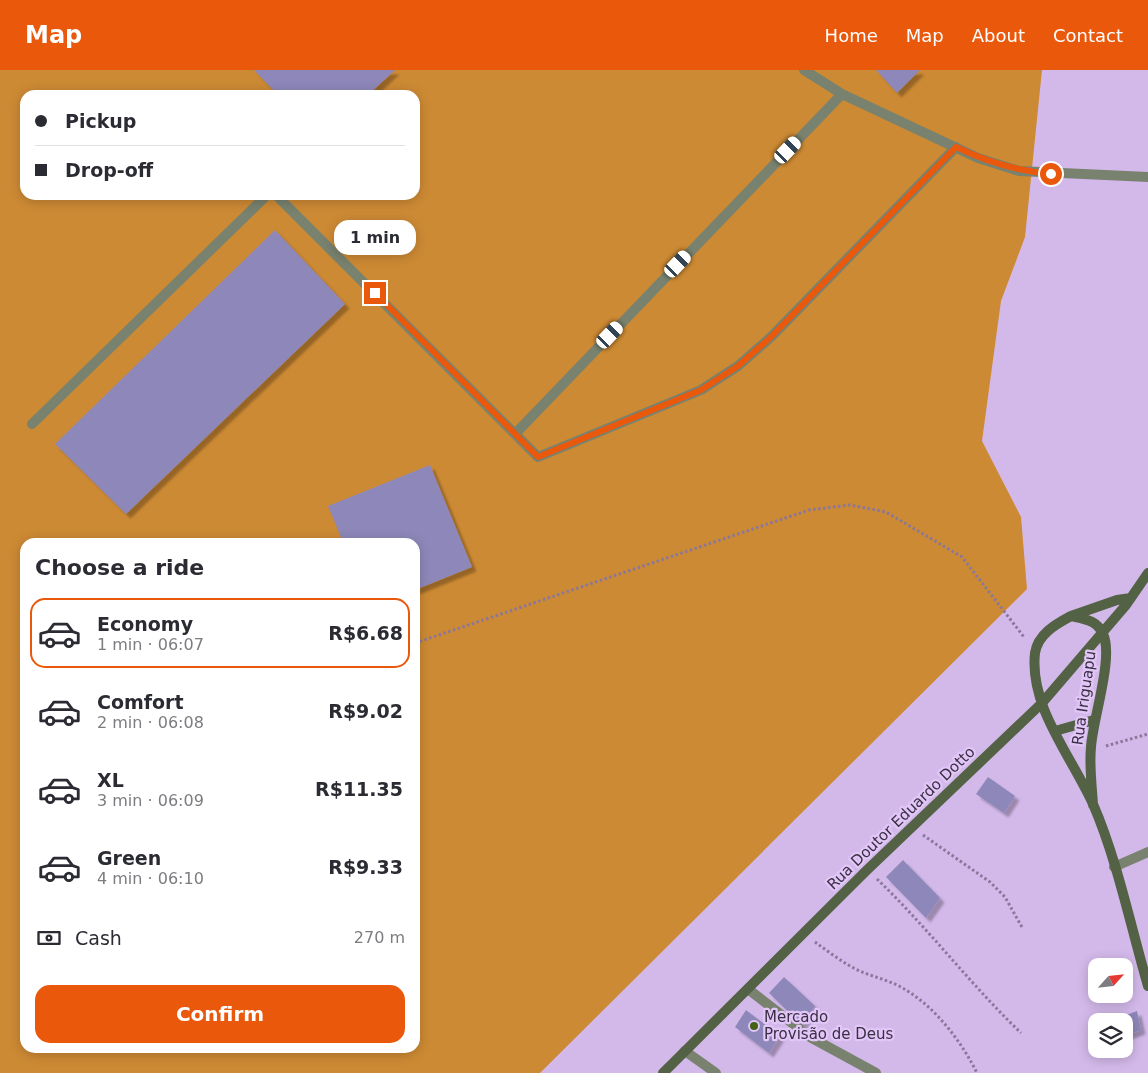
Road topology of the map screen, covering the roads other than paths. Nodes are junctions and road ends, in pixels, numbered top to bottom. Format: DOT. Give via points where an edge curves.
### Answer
graph roads {
  1 [pos="804,70"];
  2 [pos="842,94"];
  3 [pos="956,147"];
  4 [pos="1148,178"];
  5 [pos="262,200"];
  6 [pos="281,200"];
  7 [pos="32,424"];
  8 [pos="515,434"];
  9 [pos="1148,573"];
  10 [pos="1131,598"];
  11 [pos="1071,616"];
  12 [pos="1103,632"];
  13 [pos="1042,703"];
  14 [pos="1094,720"];
  15 [pos="1056,731"];
  16 [pos="1093,804"];
  17 [pos="1148,852"];
  18 [pos="1114,867"];
  19 [pos="1148,986"];
  20 [pos="748,989"];
  21 [pos="685,1051"];
  22 [pos="663,1073"];
  23 [pos="716,1073"];
  24 [pos="876,1073"];
  1 -- 2 [label="street"];
  2 -- 3 [label="street"];
  2 -- 8 [label="street"];
  3 -- 4 [label="street" via="1019,171"];
  3 -- 8 [label="street" via="771,337 738,366 701,390 538,457"];
  5 -- 7 [label="street"];
  6 -- 8 [label="street"];
  9 -- 10 [label="main road, Rua Doutor Eduardo Dotto"];
  10 -- 11 [label="main road"];
  10 -- 12 [label="main road, Rua Doutor Eduardo Dotto"];
  11 -- 12 [label="main road" via="1093,622"];
  11 -- 13 [label="main road, Rua Iriguapu" via="1047,631 1035,651 1036,682"];
  12 -- 13 [label="main road, Rua Doutor Eduardo Dotto"];
  12 -- 14 [label="main road, Rua Iriguapu" via="1107,656"];
  13 -- 15 [label="main road, Rua Iriguapu"];
  13 -- 20 [label="main road, Rua Doutor Eduardo Dotto"];
  14 -- 15 [label="main road"];
  14 -- 16 [label="main road, Rua Iriguapu" via="1090,749"];
  15 -- 16 [label="main road, Rua Iriguapu"];
  16 -- 18 [label="main road"];
  17 -- 18 [label="street"];
  18 -- 19 [label="main road"];
  20 -- 21 [label="main road, Rua Doutor Eduardo Dotto"];
  20 -- 24 [label="street" via="810,1037"];
  21 -- 22 [label="main road, Rua Doutor Eduardo Dotto"];
  21 -- 23 [label="street"];
}
